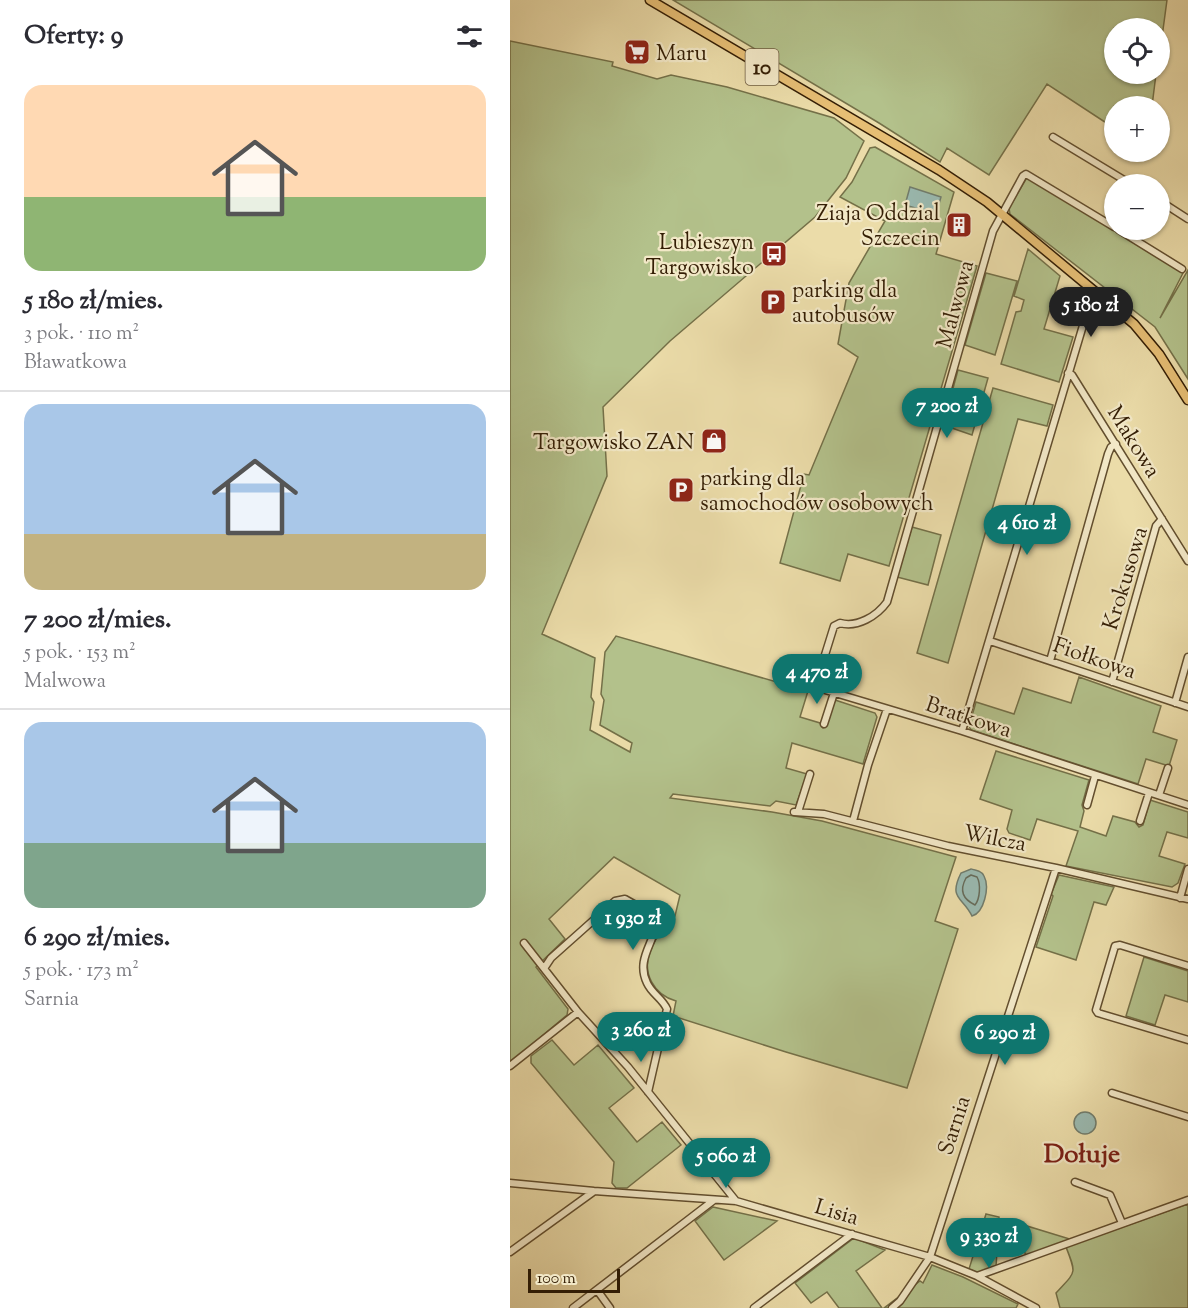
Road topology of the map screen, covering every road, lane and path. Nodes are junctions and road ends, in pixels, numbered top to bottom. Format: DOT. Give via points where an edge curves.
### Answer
graph roads {
  1 [pos="650,0"];
  2 [pos="1053,137"];
  3 [pos="1114,174"];
  4 [pos="1170,207"];
  5 [pos="1001,213"];
  6 [pos="1188,219"];
  7 [pos="1104,221"];
  8 [pos="1135,240"];
  9 [pos="1182,269"];
  10 [pos="1099,294"];
  11 [pos="1068,373"];
  12 [pos="1188,400"];
  13 [pos="1116,444"];
  14 [pos="1162,519"];
  15 [pos="1188,561"];
  16 [pos="849,626"];
  17 [pos="990,641"];
  18 [pos="1188,657"];
  19 [pos="1050,661"];
  20 [pos="1112,682"];
  21 [pos="834,693"];
  22 [pos="1174,703"];
  23 [pos="1188,708"];
  24 [pos="887,709"];
  25 [pos="824,724"];
  26 [pos="962,731"];
  27 [pos="1168,768"];
  28 [pos="810,774"];
  29 [pos="1095,776"];
  30 [pos="1149,793"];
  31 [pos="1159,795"];
  32 [pos="1087,805"];
  33 [pos="1188,805"];
  34 [pos="852,821"];
  35 [pos="1140,821"];
  36 [pos="1056,868"];
  37 [pos="1188,869"];
  38 [pos="1180,897"];
  39 [pos="1188,899"];
  40 [pos="524,943"];
  41 [pos="1188,966"];
  42 [pos="545,967"];
  43 [pos="578,1012"];
  44 [pos="1188,1040"];
  45 [pos="510,1066"];
  46 [pos="648,1092"];
  47 [pos="1113,1093"];
  48 [pos="1188,1117"];
  49 [pos="1075,1182"];
  50 [pos="510,1183"];
  51 [pos="594,1191"];
  52 [pos="715,1200"];
  53 [pos="1188,1200"];
  54 [pos="736,1201"];
  55 [pos="1122,1223"];
  56 [pos="852,1234"];
  57 [pos="510,1252"];
  58 [pos="930,1257"];
  59 [pos="977,1276"];
  60 [pos="597,1290"];
  61 [pos="573,1308"];
  62 [pos="610,1308"];
  63 [pos="754,1308"];
  64 [pos="892,1308"];
  65 [pos="1036,1308"];
  1 -- 5 [label="main road, 10" via="939,170"];
  2 -- 3 [label="street"];
  4 -- 6 [label="street"];
  5 -- 7 [label="street, Malwowa" via="1026,174"];
  5 -- 10 [label="main road, 10"];
  5 -- 16 [label="street, Malwowa" via="887,602 874,616"];
  8 -- 9 [label="street"];
  10 -- 11 [label="street" via="1087,312"];
  10 -- 12 [label="main road, 10" via="1142,333"];
  11 -- 13 [label="street, Makowa"];
  11 -- 17 [label="street"];
  13 -- 14 [label="street, Makowa"];
  13 -- 19 [label="street" via="1108,454"];
  14 -- 15 [label="street, Makowa"];
  14 -- 20 [label="street, Krokusowa" via="1156,526"];
  16 -- 21 [label="street, Bratkowa" via="834,626 815,687"];
  17 -- 19 [label="street, Fiołkowa"];
  17 -- 26 [label="street"];
  18 -- 22 [label="street"];
  19 -- 20 [label="street, Fiołkowa"];
  20 -- 22 [label="street, Fiołkowa"];
  21 -- 24 [label="street, Bratkowa"];
  21 -- 25 [label="street"];
  22 -- 23 [label="street, Fiołkowa"];
  24 -- 26 [label="street, Bratkowa"];
  24 -- 34 [label="street"];
  26 -- 29 [label="street, Bratkowa"];
  27 -- 31 [label="street"];
  28 -- 34 [label="street, Wilcza" via="796,812"];
  29 -- 30 [label="street, Bratkowa"];
  29 -- 32 [label="street"];
  30 -- 31 [label="street, Bratkowa"];
  30 -- 35 [label="street"];
  31 -- 33 [label="street, Bratkowa"];
  34 -- 36 [label="street, Wilcza"];
  36 -- 38 [label="street, Wilcza"];
  36 -- 58 [label="street, Sarnia"];
  37 -- 38 [label="street"];
  38 -- 39 [label="street, Wilcza"];
  40 -- 42 [label="street"];
  41 -- 44 [label="street" via="1115,946 1096,1010"];
  42 -- 43 [label="street"];
  42 -- 46 [label="street" via="615,901 625,899 655,916 657,927 645,950 646,982 667,1009"];
  43 -- 45 [label="street"];
  43 -- 46 [label="street"];
  46 -- 54 [label="street"];
  47 -- 48 [label="street"];
  49 -- 55 [label="street" via="1110,1195"];
  50 -- 51 [label="street, Lisia"];
  51 -- 52 [label="street, Lisia"];
  51 -- 57 [label="street"];
  52 -- 54 [label="street, Lisia"];
  52 -- 60 [label="street"];
  53 -- 55 [label="street"];
  54 -- 56 [label="street, Lisia"];
  55 -- 59 [label="street"];
  56 -- 58 [label="street, Lisia"];
  56 -- 63 [label="street"];
  58 -- 59 [label="street, Lisia"];
  58 -- 64 [label="street, Sarnia"];
  59 -- 65 [label="street, Lisia"];
  60 -- 61 [label="street"];
  60 -- 62 [label="street"];
}
